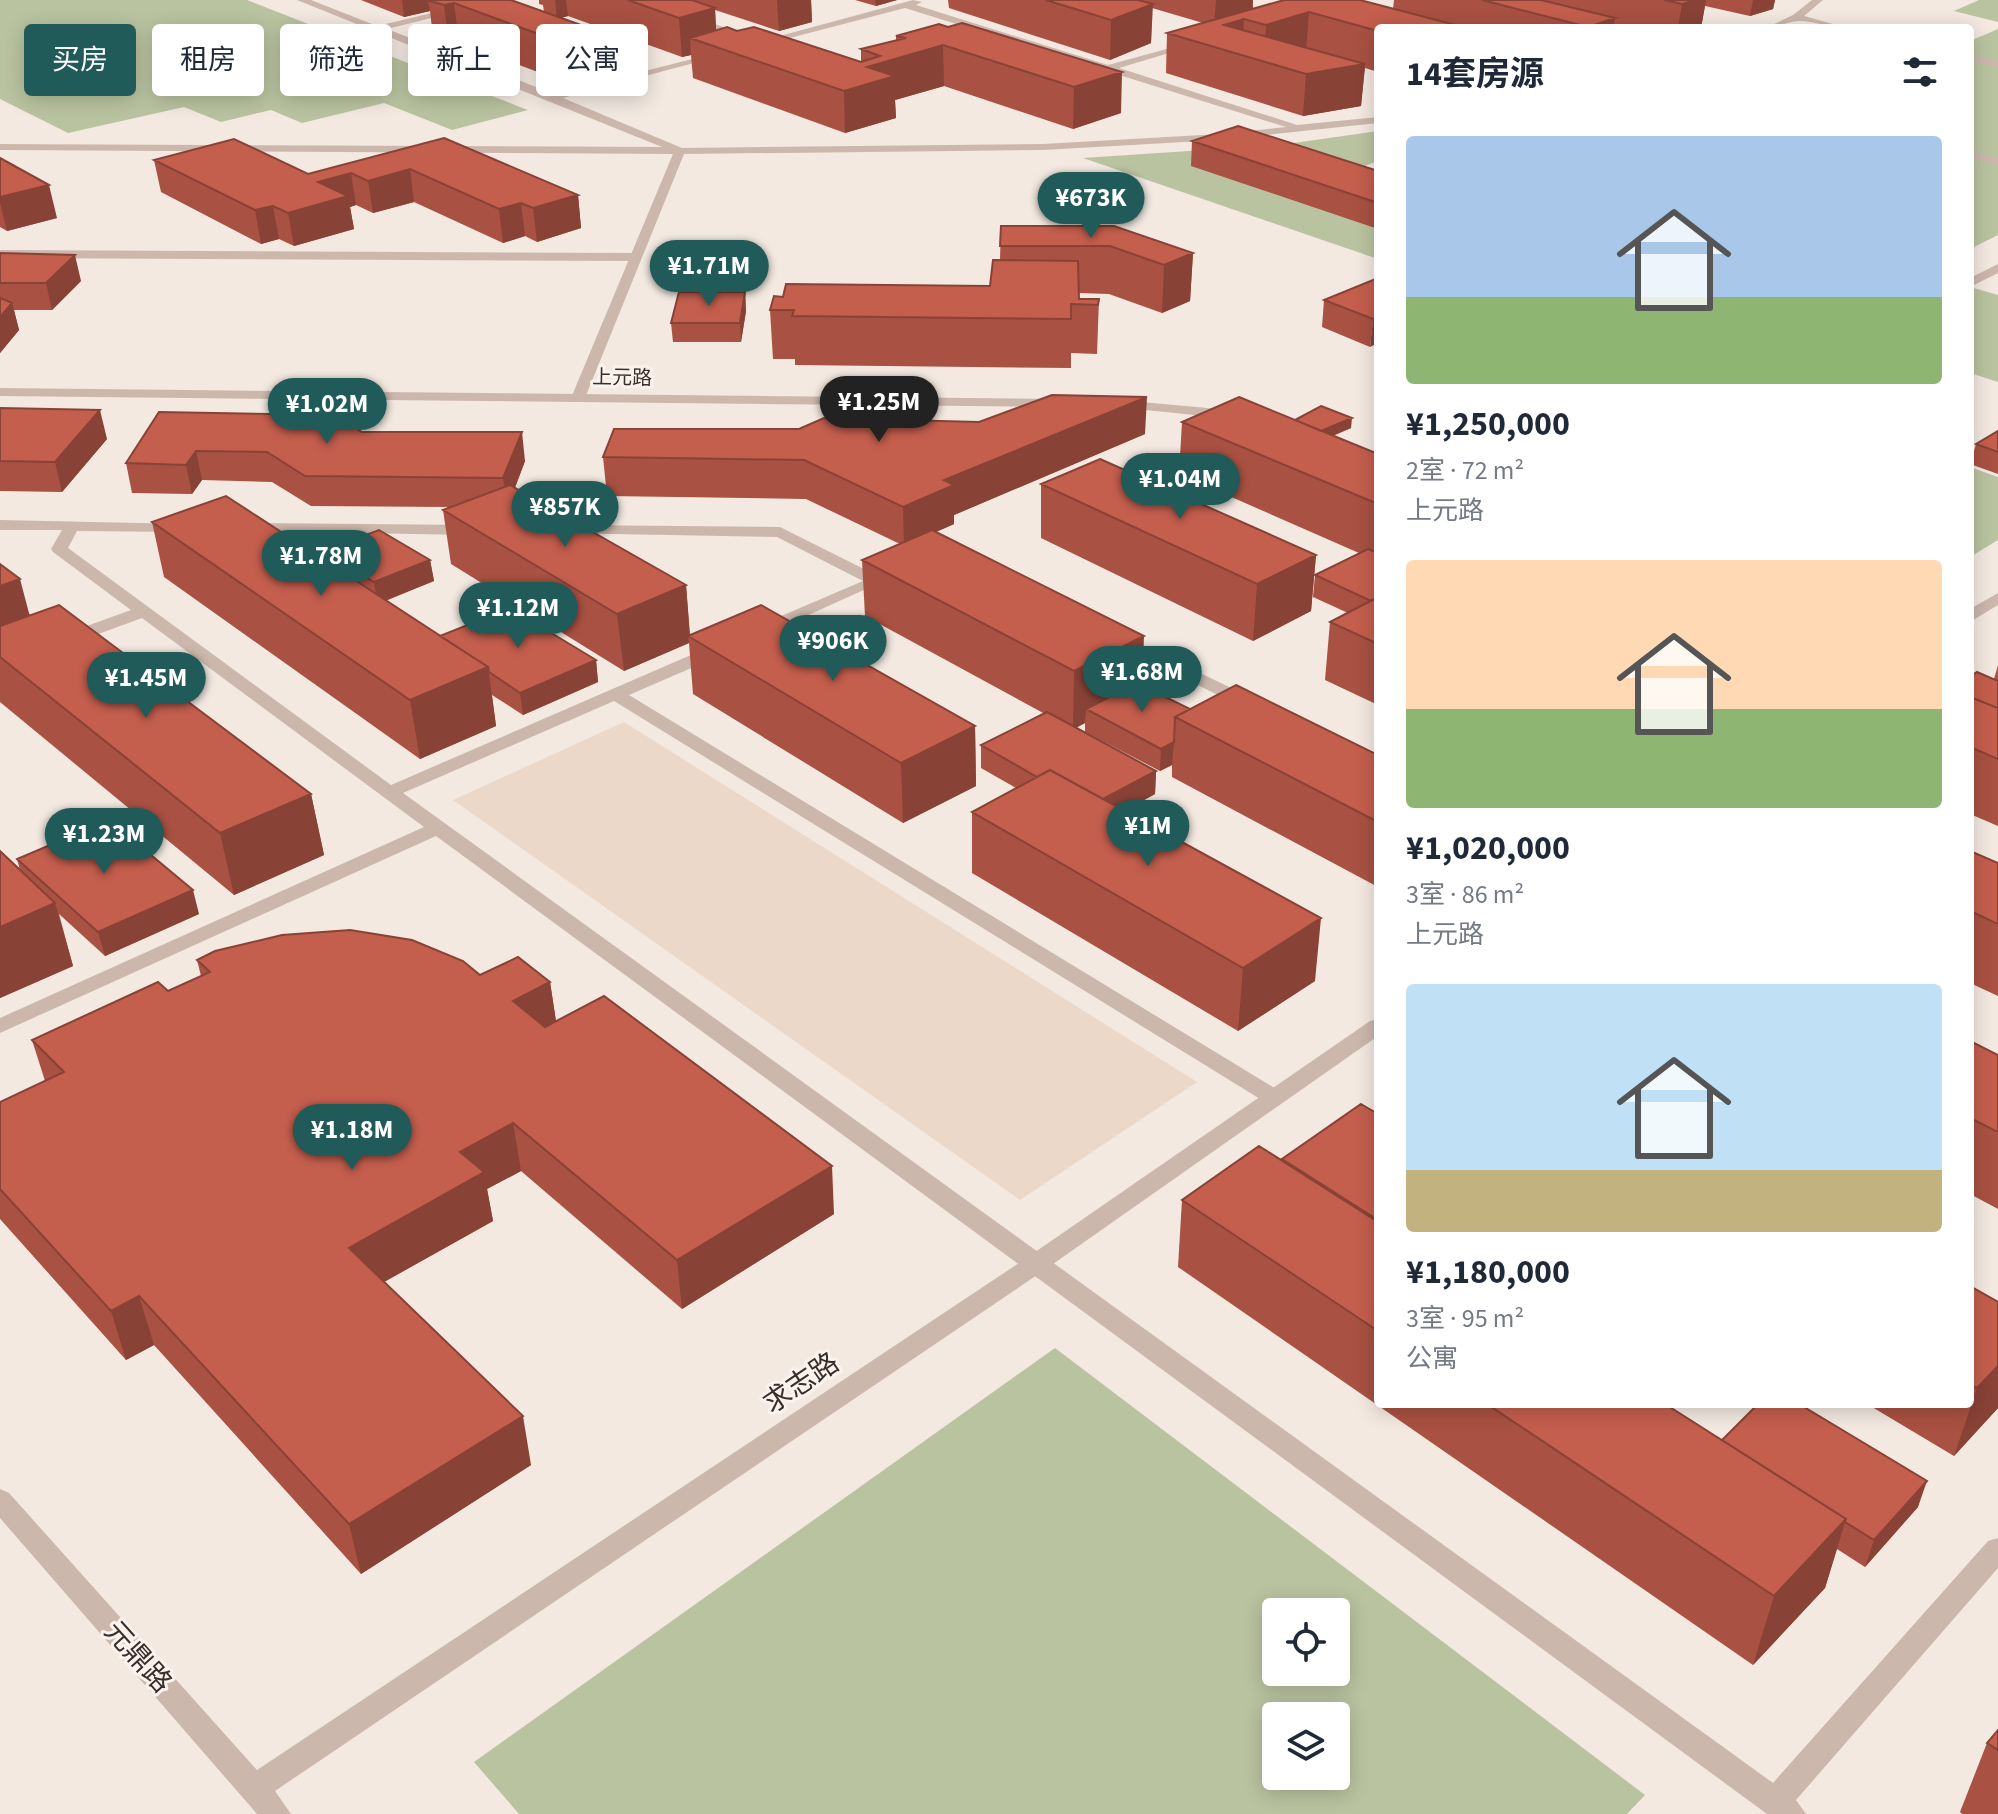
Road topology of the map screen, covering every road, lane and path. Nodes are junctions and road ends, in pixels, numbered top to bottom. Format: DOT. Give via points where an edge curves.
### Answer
graph roads {
  1 [pos="302,0"];
  2 [pos="499,0"];
  3 [pos="637,0"];
  4 [pos="925,0"];
  5 [pos="1818,0"];
  6 [pos="906,5"];
  7 [pos="1796,17"];
  8 [pos="362,24"];
  9 [pos="1780,24"];
  10 [pos="1825,24"];
  11 [pos="392,25"];
  12 [pos="998,34"];
  13 [pos="392,35"];
  14 [pos="1209,38"];
  15 [pos="763,42"];
  16 [pos="970,42"];
  17 [pos="748,46"];
  18 [pos="733,50"];
  19 [pos="789,51"];
  20 [pos="1974,59"];
  21 [pos="1998,64"];
  22 [pos="1108,68"];
  23 [pos="553,97"];
  24 [pos="1374,120"];
  25 [pos="1301,128"];
  26 [pos="0,147"];
  27 [pos="680,151"];
  28 [pos="1974,155"];
  29 [pos="1998,162"];
  30 [pos="0,254"];
  31 [pos="636,257"];
  32 [pos="1998,268"];
  33 [pos="1974,281"];
  34 [pos="0,392"];
  35 [pos="578,398"];
  36 [pos="1073,403"];
  37 [pos="1105,403"];
  38 [pos="1241,422"];
  39 [pos="0,525"];
  40 [pos="72,526"];
  41 [pos="194,527"];
  42 [pos="224,527"];
  43 [pos="494,530"];
  44 [pos="541,530"];
  45 [pos="903,569"];
  46 [pos="876,581"];
  47 [pos="1998,598"];
  48 [pos="144,611"];
  49 [pos="1974,614"];
  50 [pos="1097,628"];
  51 [pos="58,643"];
  52 [pos="615,694"];
  53 [pos="1266,712"];
  54 [pos="390,792"];
  55 [pos="438,828"];
  56 [pos="0,1026"];
  57 [pos="1374,1029"];
  58 [pos="1273,1097"];
  59 [pos="1034,1265"];
  60 [pos="0,1500"];
  61 [pos="1998,1549"];
  62 [pos="255,1788"];
  63 [pos="1783,1808"];
  64 [pos="276,1814"];
  1 -- 8 [label="street"];
  2 -- 11 [label="street"];
  3 -- 15 [label="street"];
  4 -- 6 [label="street"];
  5 -- 7 [label="street"];
  6 -- 12 [label="street"];
  6 -- 15 [label="street"];
  7 -- 9 [label="street"];
  7 -- 10 [label="street"];
  12 -- 16 [label="street"];
  12 -- 22 [label="street"];
  13 -- 23 [label="street"];
  14 -- 22 [label="street"];
  15 -- 17 [label="street"];
  15 -- 19 [label="street"];
  18 -- 23 [label="street"];
  20 -- 21 [label="street"];
  22 -- 25 [label="street"];
  23 -- 27 [label="street"];
  24 -- 25 [label="street"];
  25 -- 27 [label="street" via="1043,147"];
  26 -- 27 [label="street"];
  27 -- 31 [label="street"];
  28 -- 29 [label="street"];
  30 -- 31 [label="street"];
  31 -- 35 [label="street"];
  32 -- 33 [label="street"];
  34 -- 35 [label="street, 上元路"];
  35 -- 36 [label="street, 上元路"];
  37 -- 38 [label="street" via="1218,413"];
  39 -- 40 [label="street"];
  40 -- 41 [label="street"];
  40 -- 48 [label="street" via="59,549"];
  42 -- 43 [label="street"];
  44 -- 46 [label="street" via="780,532"];
  45 -- 46 [label="street"];
  46 -- 52 [label="street"];
  47 -- 49 [label="street"];
  48 -- 51 [label="street"];
  48 -- 54 [label="street"];
  50 -- 53 [label="street"];
  52 -- 54 [label="street"];
  52 -- 58 [label="street"];
  54 -- 55 [label="street"];
  55 -- 56 [label="street"];
  55 -- 59 [label="street"];
  57 -- 58 [label="street, 求志路"];
  58 -- 59 [label="street, 求志路"];
  59 -- 62 [label="street, 求志路"];
  59 -- 63 [label="street"];
  60 -- 62 [label="street, 元鼎路"];
  61 -- 63 [label="street"];
  62 -- 64 [label="street, 元鼎路"];
}
